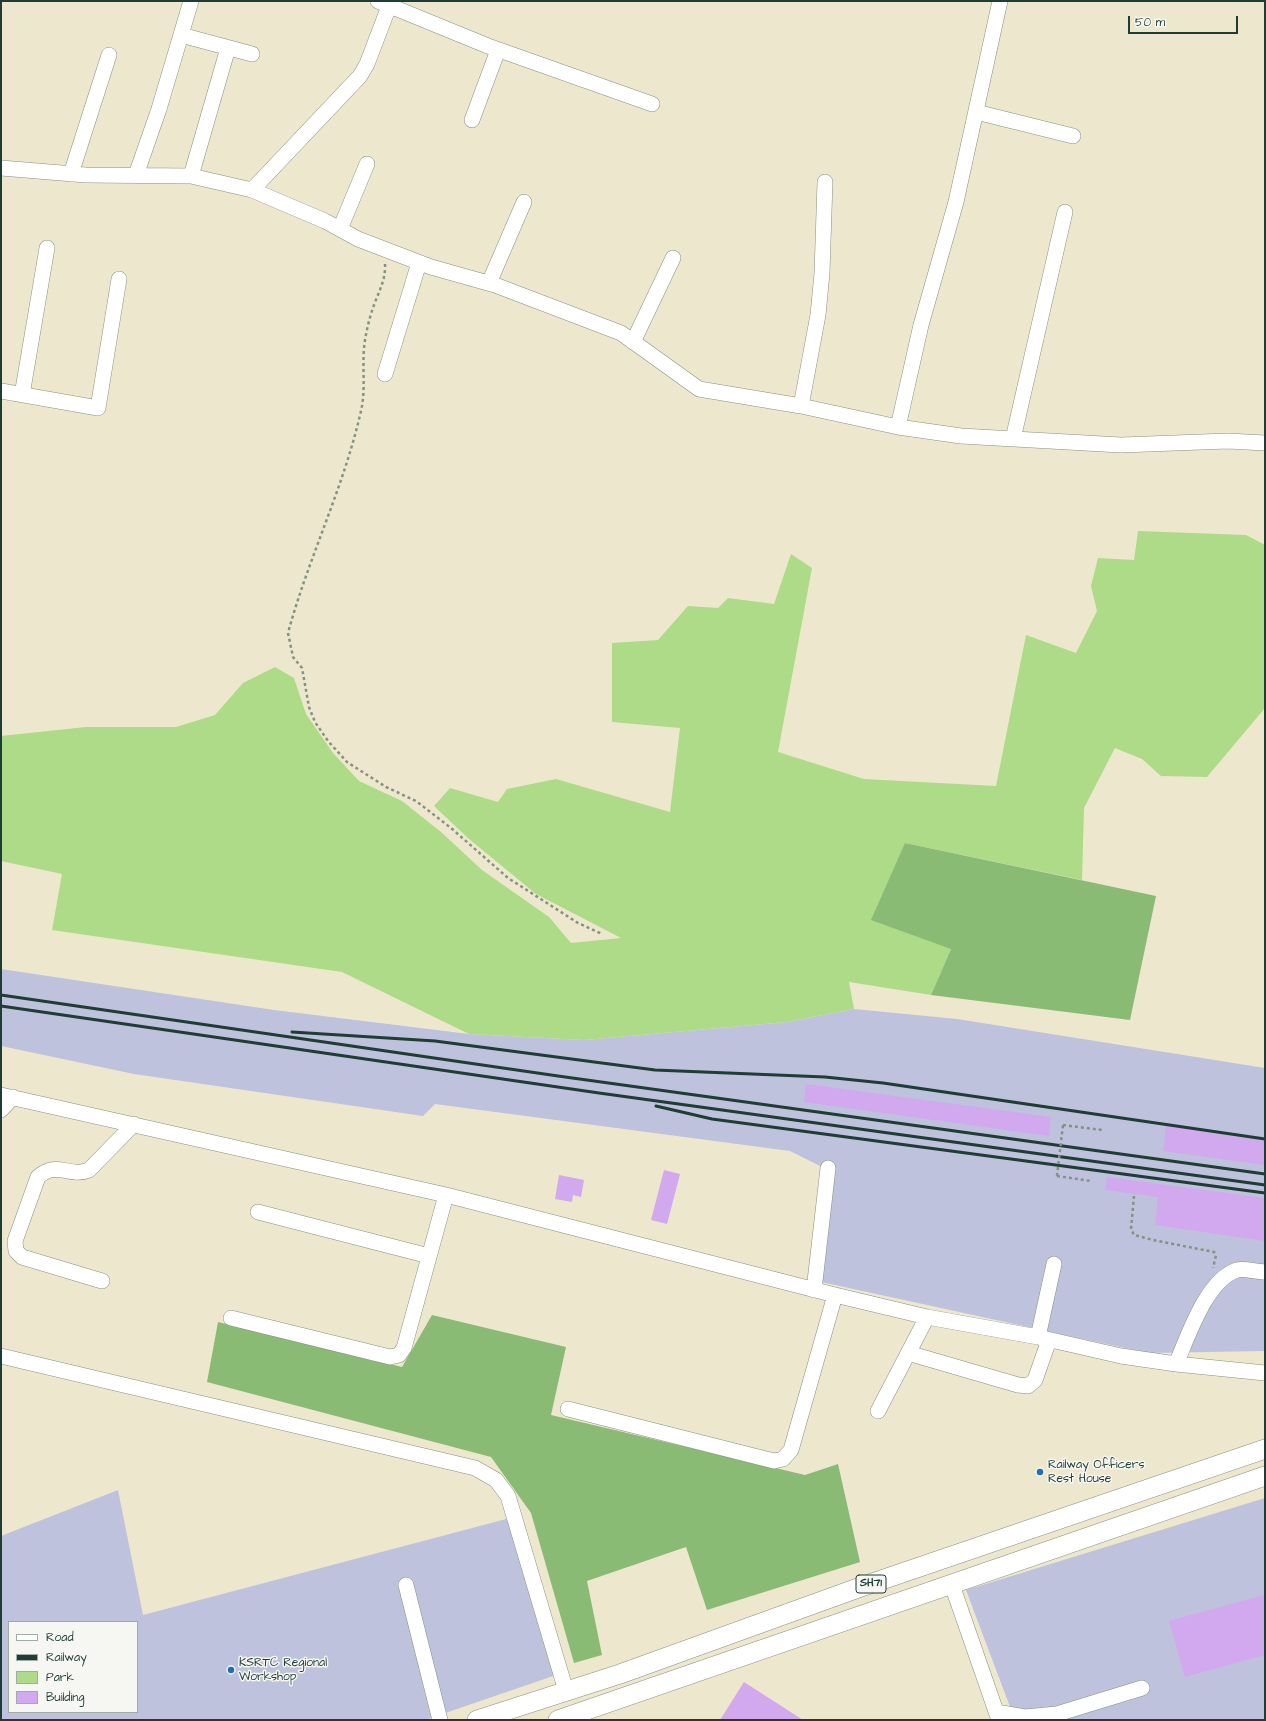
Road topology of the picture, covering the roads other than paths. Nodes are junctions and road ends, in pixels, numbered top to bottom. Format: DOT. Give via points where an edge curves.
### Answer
graph roads {
  1 [pos="191,1"];
  2 [pos="1000,1"];
  3 [pos="386,3"];
  4 [pos="181,35"];
  5 [pos="228,48"];
  6 [pos="498,50"];
  7 [pos="252,54"];
  8 [pos="109,55"];
  9 [pos="652,104"];
  10 [pos="976,112"];
  11 [pos="472,120"];
  12 [pos="1073,136"];
  13 [pos="367,164"];
  14 [pos="1,168"];
  15 [pos="71,174"];
  16 [pos="136,175"];
  17 [pos="191,176"];
  18 [pos="824,182"];
  19 [pos="252,190"];
  20 [pos="524,202"];
  21 [pos="1065,212"];
  22 [pos="340,229"];
  23 [pos="47,248"];
  24 [pos="673,258"];
  25 [pos="419,263"];
  26 [pos="119,279"];
  27 [pos="489,284"];
  28 [pos="633,342"];
  29 [pos="386,374"];
  30 [pos="1,391"];
  31 [pos="22,395"];
  32 [pos="801,406"];
  33 [pos="898,427"];
  34 [pos="1013,439"];
  35 [pos="1265,443"];
  36 [pos="7,1096"];
  37 [pos="1,1110"];
  38 [pos="134,1124"];
  39 [pos="828,1168"];
  40 [pos="446,1195"];
  41 [pos="258,1212"];
  42 [pos="429,1256"];
  43 [pos="1054,1264"];
  44 [pos="1265,1272"];
  45 [pos="102,1281"];
  46 [pos="814,1290"];
  47 [pos="835,1296"];
  48 [pos="927,1317"];
  49 [pos="231,1318"];
  50 [pos="1044,1338"];
  51 [pos="908,1353"];
  52 [pos="1,1356"];
  53 [pos="1176,1364"];
  54 [pos="1265,1373"];
  55 [pos="568,1408"];
  56 [pos="878,1411"];
  57 [pos="1265,1449"];
  58 [pos="1265,1476"];
  59 [pos="971,1550"];
  60 [pos="979,1575"];
  61 [pos="952,1584"];
  62 [pos="406,1585"];
  63 [pos="1142,1688"];
  64 [pos="566,1691"];
  65 [pos="997,1716"];
  66 [pos="578,1717"];
  67 [pos="1058,1717"];
  68 [pos="440,1720"];
  69 [pos="477,1720"];
  70 [pos="558,1720"];
  1 -- 4 [label="street"];
  2 -- 10 [label="street"];
  3 -- 6 [label="street"];
  3 -- 19 [label="street" via="367,64 360,76"];
  4 -- 5 [label="street"];
  4 -- 16 [label="street"];
  5 -- 7 [label="street"];
  5 -- 17 [label="street"];
  6 -- 9 [label="street"];
  6 -- 11 [label="street"];
  8 -- 15 [label="street"];
  10 -- 12 [label="street"];
  10 -- 33 [label="street" via="954,210 921,325"];
  13 -- 22 [label="street"];
  14 -- 15 [label="street"];
  15 -- 16 [label="street"];
  16 -- 17 [label="street"];
  17 -- 19 [label="street"];
  18 -- 32 [label="street" via="822,273 818,315"];
  19 -- 22 [label="street"];
  20 -- 27 [label="street"];
  21 -- 34 [label="street"];
  22 -- 25 [label="street" via="358,239"];
  23 -- 31 [label="street"];
  24 -- 28 [label="street"];
  25 -- 27 [label="street"];
  25 -- 29 [label="street"];
  26 -- 31 [label="street" via="98,408"];
  27 -- 28 [label="street" via="620,333"];
  28 -- 32 [label="street" via="699,389"];
  30 -- 31 [label="street"];
  32 -- 33 [label="street"];
  33 -- 34 [label="street" via="960,436"];
  34 -- 35 [label="street" via="1121,445 1228,441"];
  36 -- 37 [label="street"];
  36 -- 38 [label="street"];
  38 -- 40 [label="street"];
  38 -- 45 [label="street" via="88,1170 82,1173 55,1169 45,1171 38,1177 15,1241 16,1251 22,1257"];
  39 -- 46 [label="street"];
  40 -- 42 [label="street"];
  40 -- 46 [label="street"];
  41 -- 42 [label="street"];
  42 -- 49 [label="street" via="404,1348 398,1355 390,1358"];
  43 -- 50 [label="street"];
  44 -- 53 [label="street" via="1238,1270 1219,1282 1203,1302"];
  46 -- 47 [label="street"];
  47 -- 48 [label="street"];
  47 -- 55 [label="street" via="791,1450 784,1459 774,1461"];
  48 -- 50 [label="street"];
  48 -- 51 [label="street"];
  50 -- 51 [label="street" via="1034,1380 1028,1386"];
  50 -- 53 [label="street" via="1121,1356"];
  51 -- 56 [label="street"];
  52 -- 64 [label="street" via="475,1468 496,1480 508,1496"];
  53 -- 54 [label="street"];
  57 -- 59 [label="main road, SH71"];
  58 -- 60 [label="main road, SH71"];
  59 -- 60 [label="main road"];
  59 -- 64 [label="main road, SH71"];
  60 -- 61 [label="main road, SH71"];
  61 -- 65 [label="street"];
  61 -- 66 [label="main road, SH71"];
  62 -- 68 [label="street"];
  63 -- 67 [label="street"];
  64 -- 69 [label="main road, SH71"];
  65 -- 67 [label="street"];
  66 -- 70 [label="main road, SH71"];
}
